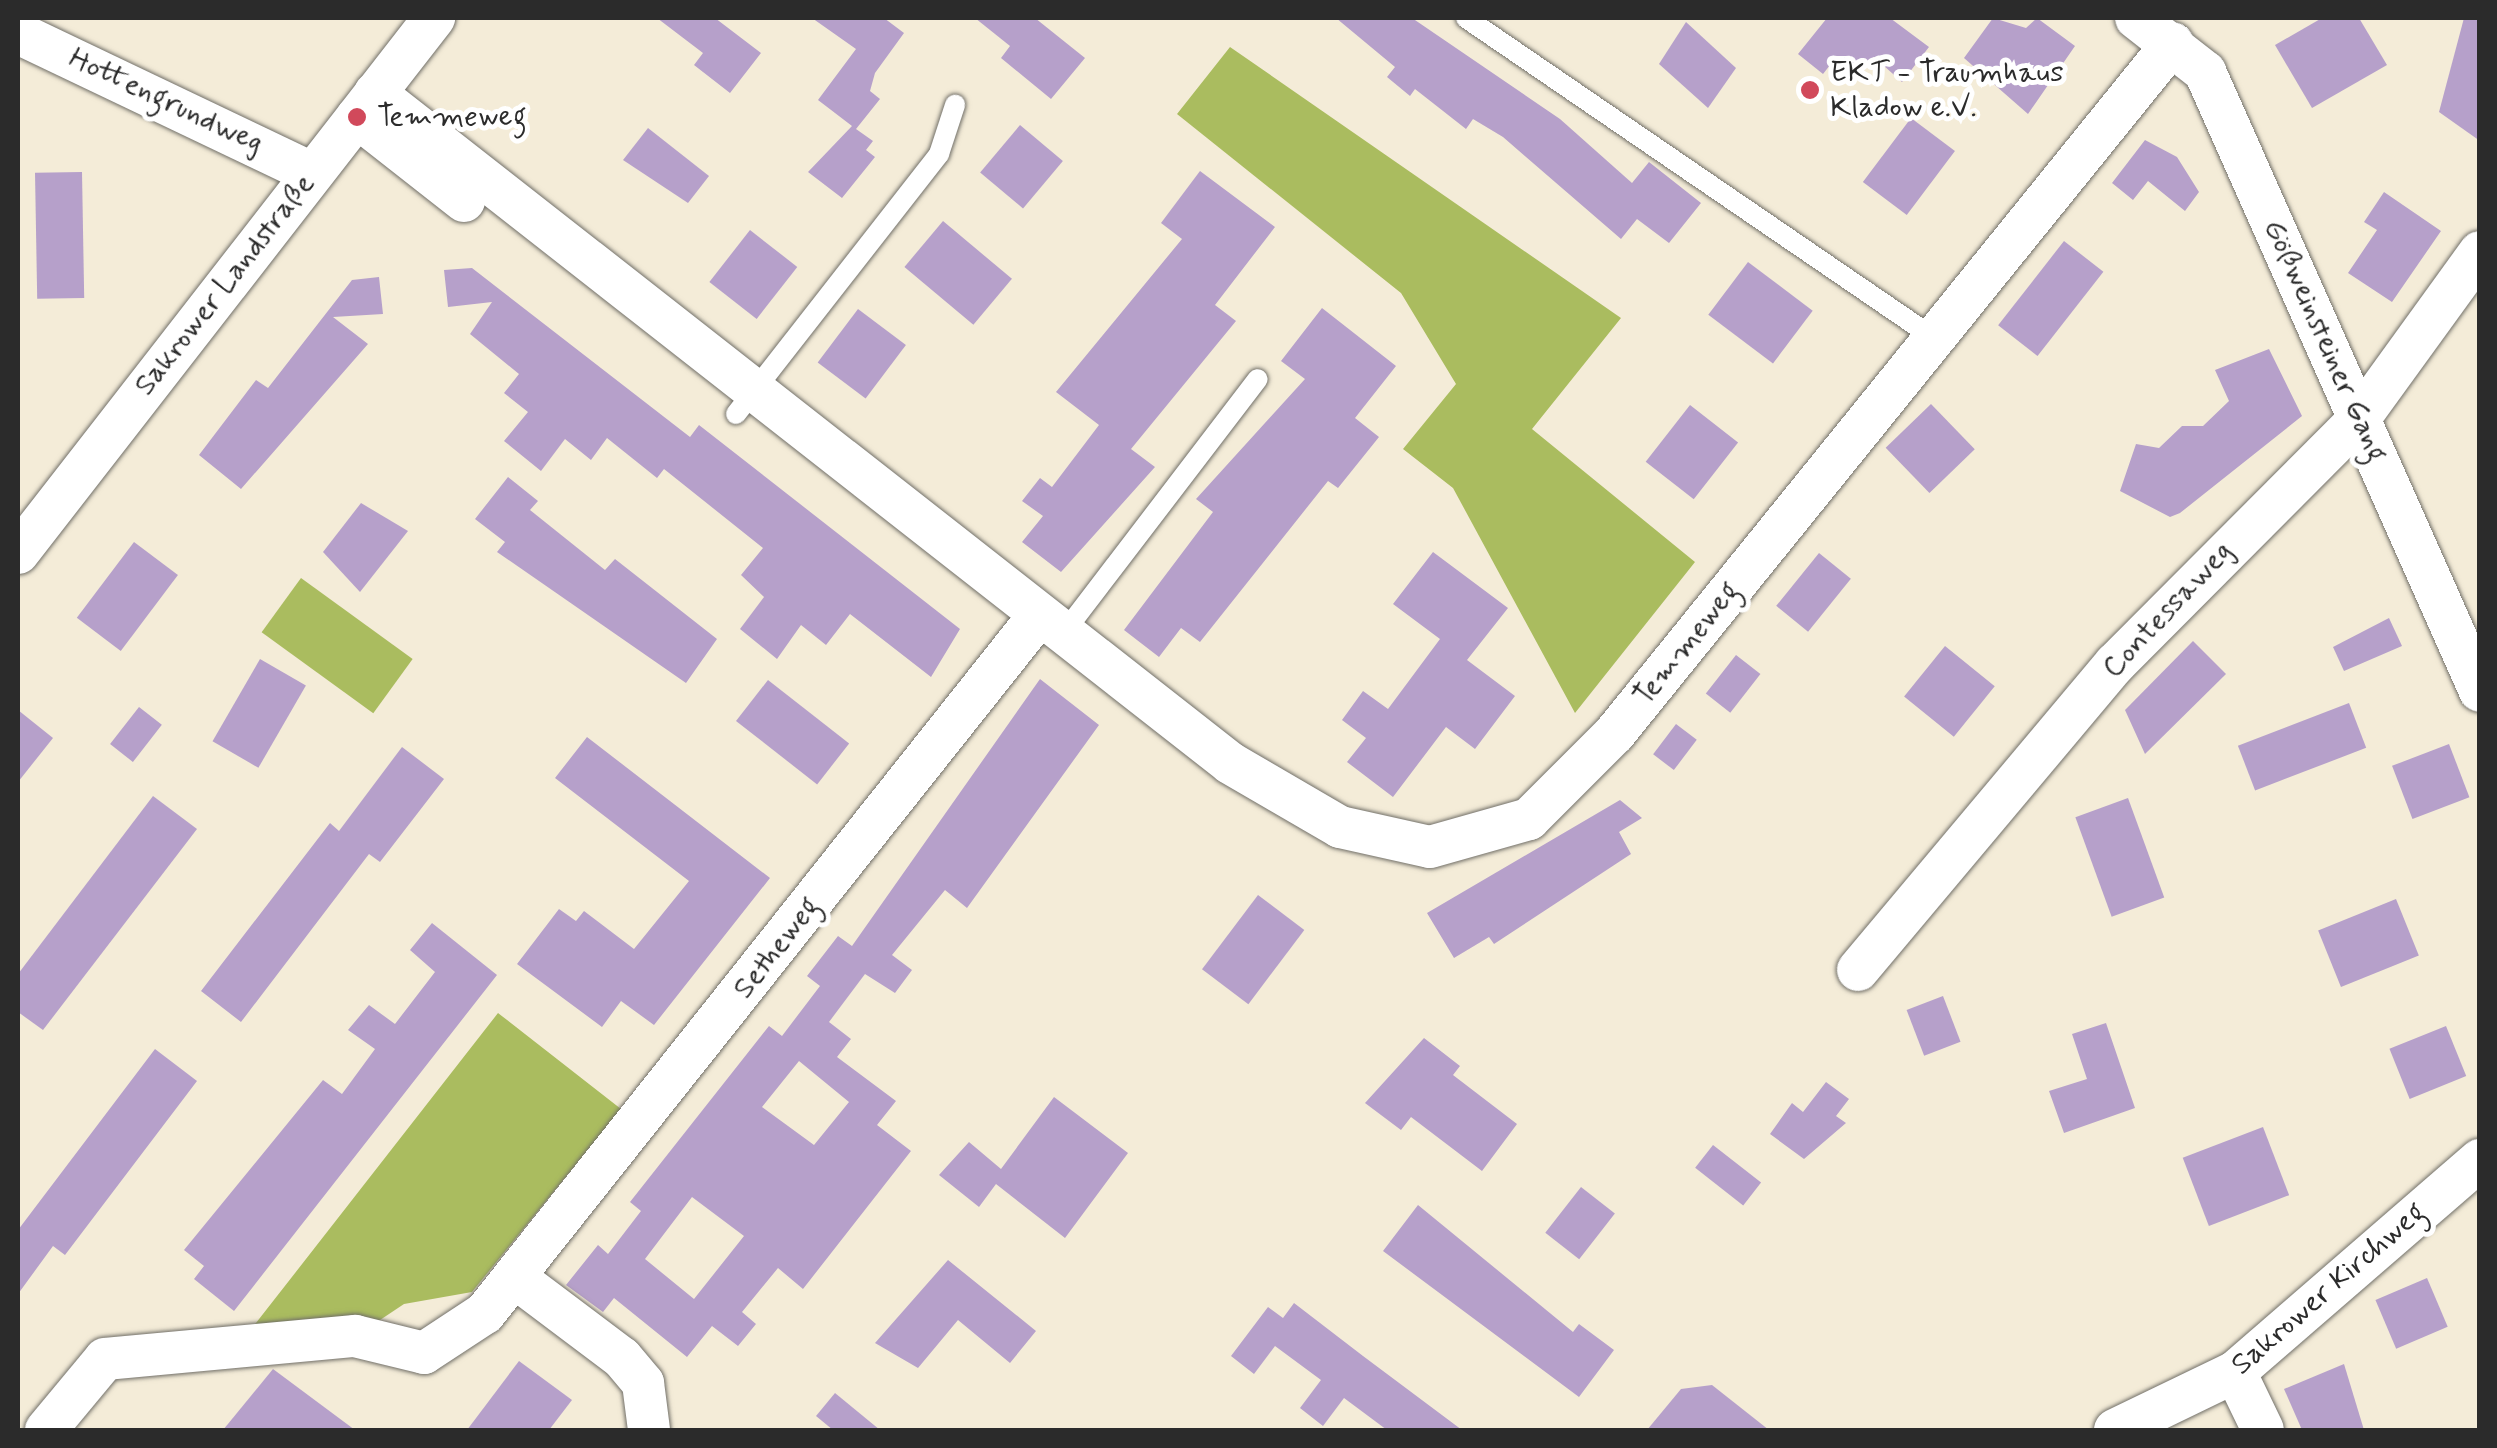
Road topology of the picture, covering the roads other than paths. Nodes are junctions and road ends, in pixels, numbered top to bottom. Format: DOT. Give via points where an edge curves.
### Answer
graph roads {
  1 [pos="434,18"];
  2 [pos="1466,18"];
  3 [pos="2136,18"];
  4 [pos="18,33"];
  5 [pos="2173,44"];
  6 [pos="366,105"];
  7 [pos="955,105"];
  8 [pos="312,174"];
  9 [pos="2480,252"];
  10 [pos="1934,338"];
  11 [pos="1258,379"];
  12 [pos="744,403"];
  13 [pos="2359,419"];
  14 [pos="18,553"];
  15 [pos="1049,626"];
  16 [pos="2480,692"];
  17 [pos="1858,970"];
  18 [pos="2480,1160"];
  19 [pos="517,1279"];
  20 [pos="2236,1372"];
  21 [pos="46,1430"];
  22 [pos="648,1430"];
  23 [pos="2116,1430"];
  24 [pos="2263,1430"];
  1 -- 6 [label="street, Sakrower Landstraße"];
  2 -- 10 [label="lane"];
  3 -- 5 [label="street, Gößweinsteiner Gang"];
  4 -- 8 [label="street, Hottengrundweg"];
  5 -- 10 [label="street, Temmeweg"];
  5 -- 13 [label="street, Gößweinsteiner Gang" via="2204,72"];
  6 -- 8 [label="street, Sakrower Landstraße"];
  6 -- 12 [label="street, Temmeweg"];
  7 -- 12 [label="lane" via="939,154"];
  8 -- 14 [label="street, Sakrower Landstraße"];
  9 -- 13 [label="street, Contessaweg"];
  10 -- 15 [label="street, Temmeweg" via="1615,734 1506,832 1430,847 1340,827 1230,762"];
  11 -- 15 [label="lane"];
  12 -- 15 [label="street, Temmeweg" via="890,499"];
  13 -- 16 [label="street, Gößweinsteiner Gang"];
  13 -- 17 [label="street, Contessaweg" via="2115,664"];
  15 -- 19 [label="street, Setheweg"];
  18 -- 20 [label="street, Sakrower Kirchweg"];
  19 -- 21 [label="street, Setheweg" via="485,1313 424,1353 355,1336 105,1359"];
  19 -- 22 [label="street" via="622,1358 642,1383"];
  20 -- 23 [label="street, Sakrower Kirchweg"];
  20 -- 24 [label="street"];
}
